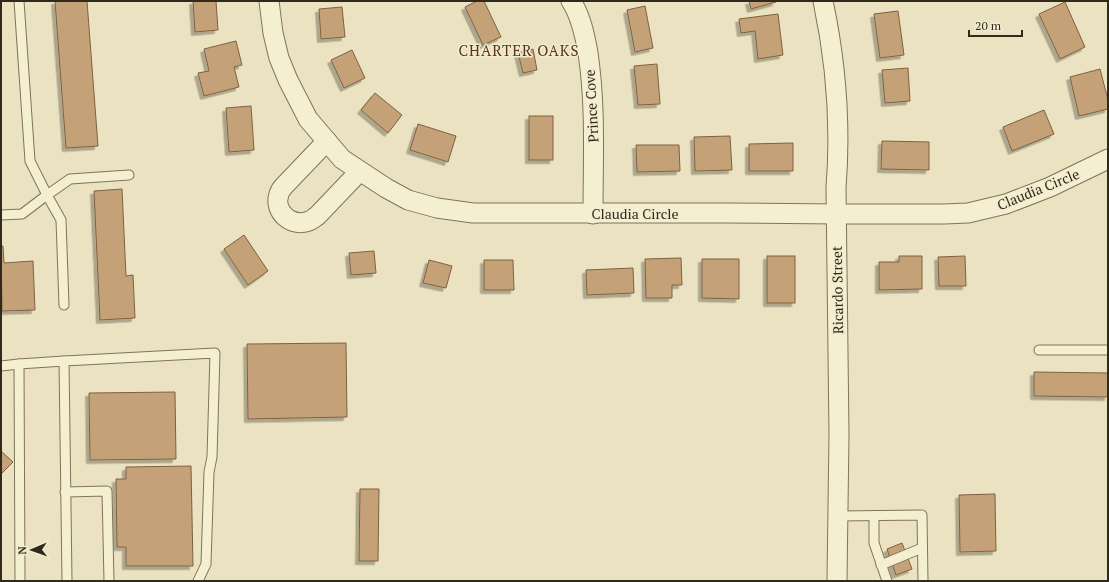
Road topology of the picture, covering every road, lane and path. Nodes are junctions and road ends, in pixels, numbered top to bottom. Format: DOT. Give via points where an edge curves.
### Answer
graph roads {
  1 [pos="20,1"];
  2 [pos="269,1"];
  3 [pos="571,1"];
  4 [pos="823,1"];
  5 [pos="327,141"];
  6 [pos="1108,159"];
  7 [pos="360,171"];
  8 [pos="129,175"];
  9 [pos="47,196"];
  10 [pos="593,214"];
  11 [pos="837,214"];
  12 [pos="1,215"];
  13 [pos="64,305"];
  14 [pos="1039,350"];
  15 [pos="1108,350"];
  16 [pos="64,361"];
  17 [pos="20,364"];
  18 [pos="1,366"];
  19 [pos="66,492"];
  20 [pos="839,516"];
  21 [pos="874,516"];
  22 [pos="922,548"];
  23 [pos="881,565"];
  24 [pos="20,581"];
  25 [pos="67,581"];
  26 [pos="109,581"];
  27 [pos="198,581"];
  28 [pos="837,581"];
  29 [pos="887,581"];
  30 [pos="923,581"];
  1 -- 9 [label="lane" via="30,161"];
  2 -- 5 [label="street, Claudia Circle" via="279,58 288,80 308,119"];
  3 -- 10 [label="street, Prince Cove" via="581,22 591,74 594,110"];
  4 -- 11 [label="street, Ricardo Street" via="835,72"];
  5 -- 7 [label="street, Claudia Circle" via="342,159"];
  5 -- 7 [label="street" via="279,194 280,212 285,217 292,221 309,221 317,216"];
  6 -- 11 [label="street, Claudia Circle" via="1050,187 986,210 944,214"];
  7 -- 10 [label="street, Claudia Circle" via="408,200 437,208 473,213"];
  8 -- 9 [label="lane" via="70,179"];
  9 -- 12 [label="lane" via="22,214"];
  9 -- 13 [label="lane" via="61,220"];
  10 -- 11 [label="street, Claudia Circle"];
  11 -- 20 [label="street, Ricardo Street"];
  14 -- 15 [label="lane"];
  16 -- 17 [label="lane"];
  16 -- 19 [label="lane"];
  16 -- 27 [label="lane" via="215,353 206,564"];
  17 -- 18 [label="lane"];
  17 -- 24 [label="lane"];
  19 -- 25 [label="lane"];
  19 -- 26 [label="lane" via="107,491"];
  20 -- 21 [label="lane"];
  20 -- 28 [label="street, Ricardo Street"];
  21 -- 22 [label="lane" via="922,515"];
  21 -- 23 [label="lane" via="874,543"];
  22 -- 23 [label="lane"];
  22 -- 30 [label="lane"];
  23 -- 29 [label="lane"];
}
